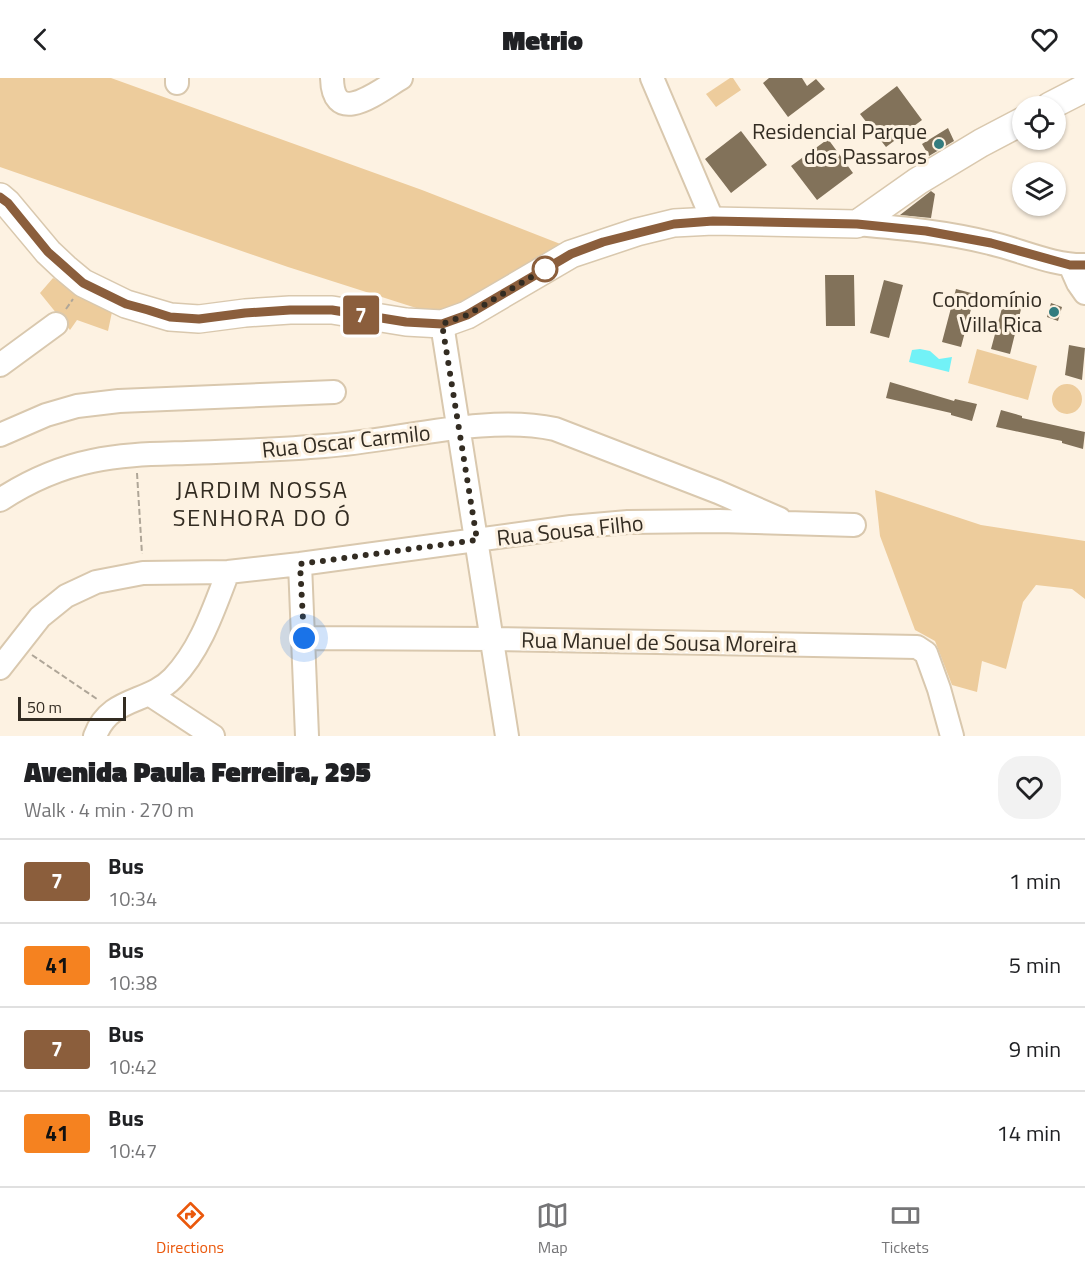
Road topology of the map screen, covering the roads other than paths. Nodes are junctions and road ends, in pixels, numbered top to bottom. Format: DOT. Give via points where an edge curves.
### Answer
graph roads {
  1 [pos="401,78"];
  2 [pos="651,78"];
  3 [pos="332,82"];
  4 [pos="1085,88"];
  5 [pos="1066,98"];
  6 [pos="1012,127"];
  7 [pos="0,197"];
  8 [pos="713,221"];
  9 [pos="857,224"];
  10 [pos="1078,265"];
  11 [pos="1085,293"];
  12 [pos="56,324"];
  13 [pos="442,324"];
  14 [pos="1,362"];
  15 [pos="334,392"];
  16 [pos="459,429"];
  17 [pos="0,435"];
  18 [pos="0,500"];
  19 [pos="791,524"];
  20 [pos="854,525"];
  21 [pos="477,540"];
  22 [pos="300,564"];
  23 [pos="228,572"];
  24 [pos="304,638"];
  25 [pos="492,639"];
  26 [pos="0,668"];
  27 [pos="149,694"];
  28 [pos="94,736"];
  29 [pos="213,736"];
  30 [pos="307,736"];
  31 [pos="507,736"];
  32 [pos="952,736"];
  1 -- 3 [label="street" via="355,104 340,103"];
  2 -- 8 [label="street"];
  4 -- 5 [label="main road"];
  6 -- 9 [label="main road" via="918,181"];
  7 -- 13 [label="main road" via="48,252 83,283 126,304 170,317 199,319 256,312 332,310"];
  8 -- 9 [label="main road"];
  8 -- 13 [label="main road" via="674,224 592,246 571,254 467,315"];
  9 -- 10 [label="street" via="946,233"];
  10 -- 11 [label="street" via="1078,284"];
  12 -- 14 [label="street"];
  13 -- 16 [label="street"];
  15 -- 17 [label="street" via="77,406"];
  16 -- 18 [label="street, Rua Oscar Carmilo" via="327,446 94,460 60,468"];
  16 -- 19 [label="street, Rua Oscar Carmilo" via="510,424 555,429"];
  16 -- 21 [label="street"];
  19 -- 20 [label="street, Rua Sousa Filho"];
  19 -- 21 [label="street, Rua Sousa Filho" via="628,522"];
  21 -- 22 [label="street, Rua Sousa Filho"];
  21 -- 25 [label="street"];
  22 -- 23 [label="street, Rua Sousa Filho"];
  22 -- 24 [label="street"];
  23 -- 26 [label="street, Rua Sousa Filho" via="143,573 96,582 66,596 40,617"];
  23 -- 27 [label="street" via="185,664 172,679"];
  24 -- 25 [label="street, Rua Manuel de Sousa Moreira"];
  24 -- 30 [label="street"];
  25 -- 31 [label="street"];
  25 -- 32 [label="street, Rua Manuel de Sousa Moreira" via="917,647 926,653"];
  27 -- 28 [label="street" via="112,710"];
  27 -- 29 [label="street"];
}
